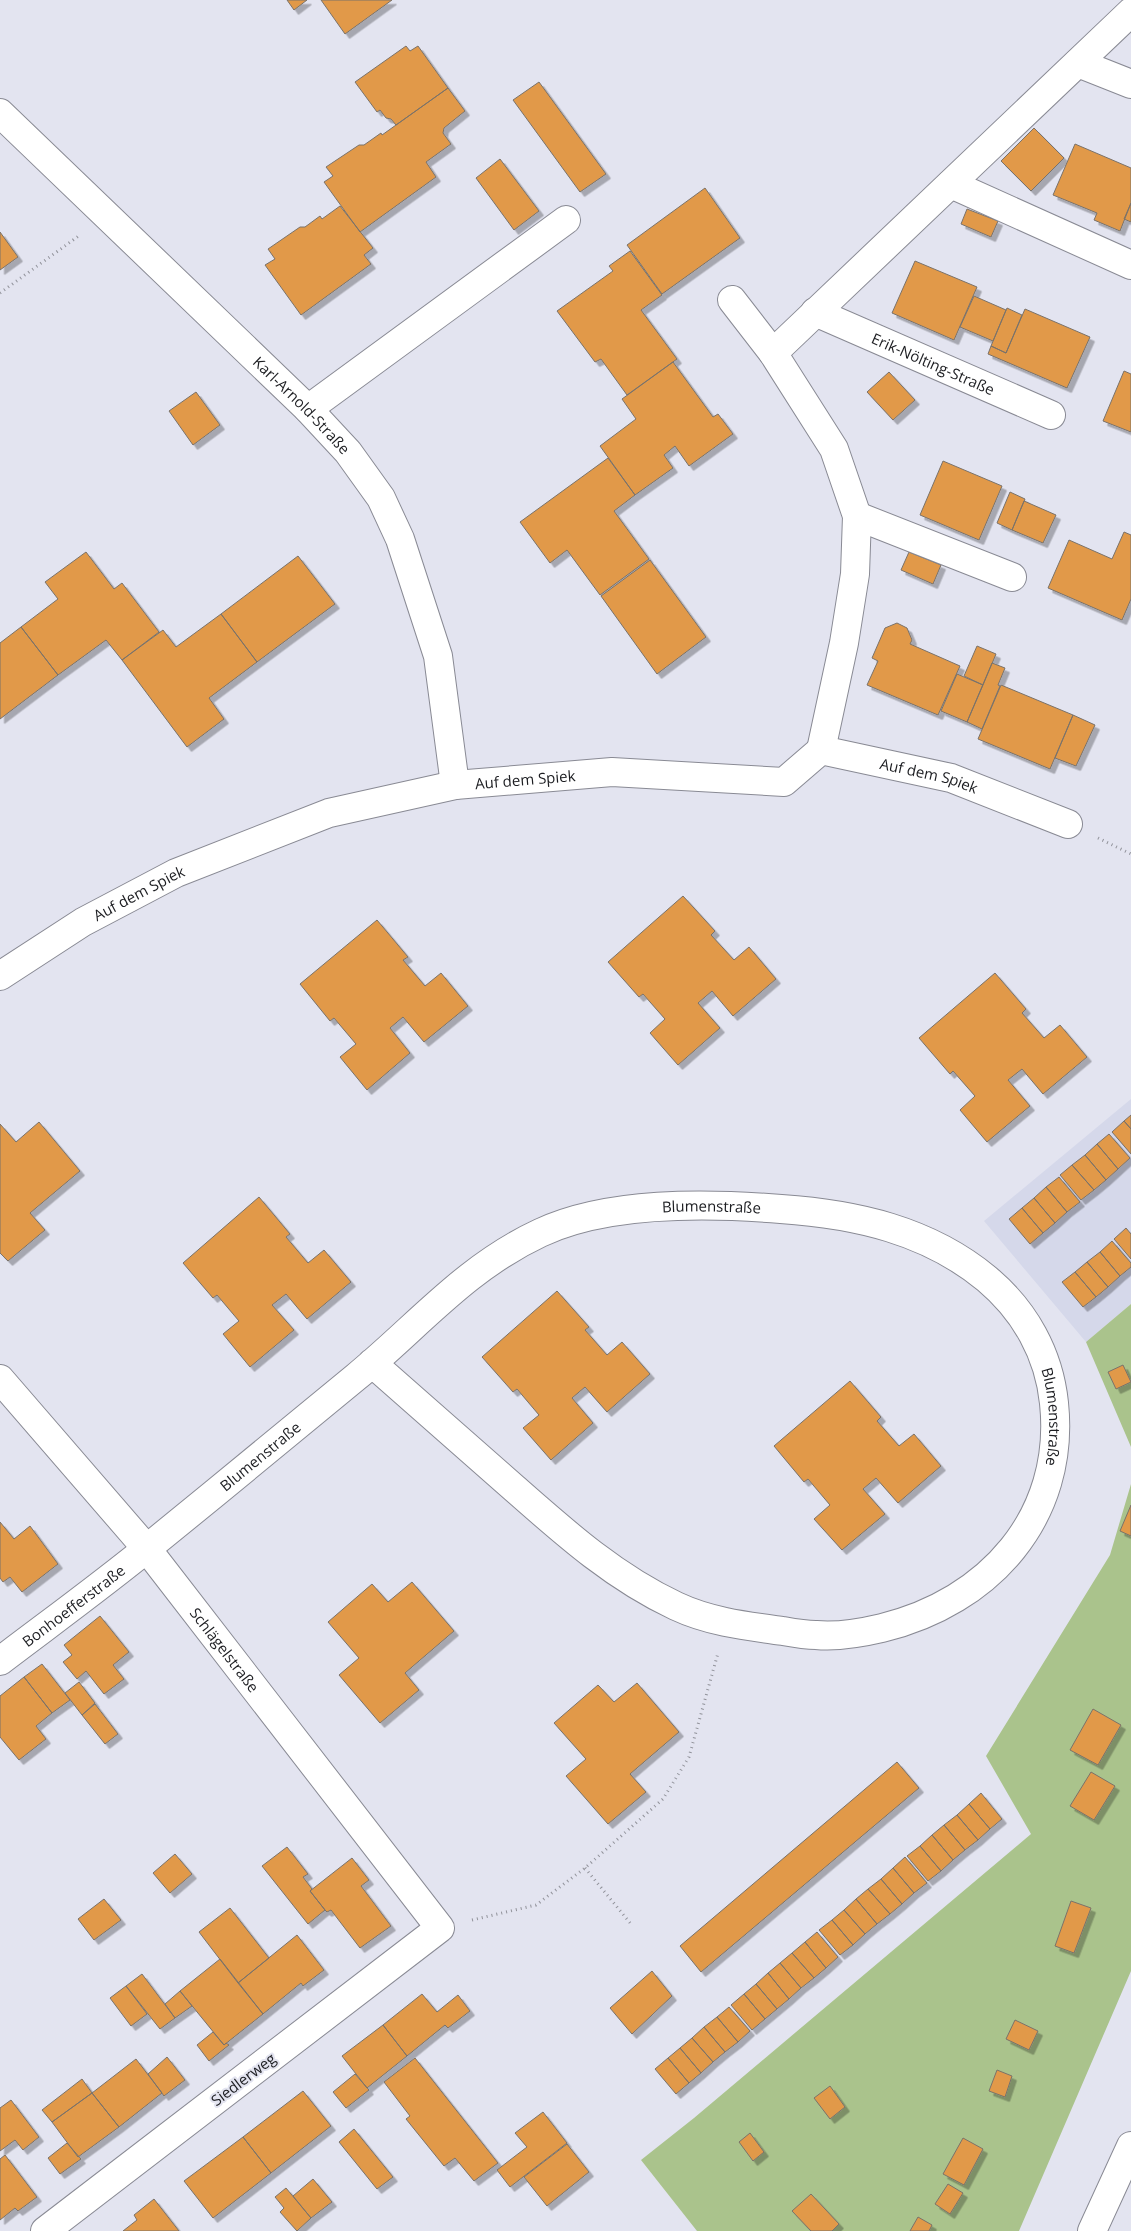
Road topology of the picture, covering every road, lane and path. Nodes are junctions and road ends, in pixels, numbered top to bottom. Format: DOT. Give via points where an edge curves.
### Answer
graph roads {
  1 [pos="1131,12"];
  2 [pos="1078,63"];
  3 [pos="1131,84"];
  4 [pos="0,113"];
  5 [pos="951,184"];
  6 [pos="106,215"];
  7 [pos="566,220"];
  8 [pos="1131,264"];
  9 [pos="0,293"];
  10 [pos="732,300"];
  11 [pos="815,312"];
  12 [pos="773,353"];
  13 [pos="308,409"];
  14 [pos="1050,415"];
  15 [pos="857,516"];
  16 [pos="1012,577"];
  17 [pos="821,750"];
  18 [pos="455,785"];
  19 [pos="1068,824"];
  20 [pos="0,976"];
  21 [pos="372,1363"];
  22 [pos="0,1379"];
  23 [pos="147,1549"];
  24 [pos="726,1624"];
  25 [pos="0,1661"];
  26 [pos="584,1868"];
  27 [pos="631,1924"];
  28 [pos="440,1928"];
  29 [pos="1131,2146"];
  30 [pos="45,2231"];
  31 [pos="1092,2231"];
  1 -- 2 [label="main road"];
  2 -- 3 [label="main road"];
  2 -- 5 [label="main road"];
  4 -- 6 [label="main road, Karl-Arnold-Straße"];
  5 -- 8 [label="main road"];
  5 -- 11 [label="main road"];
  6 -- 9 [label="path"];
  6 -- 13 [label="main road, Karl-Arnold-Straße"];
  7 -- 13 [label="main road"];
  10 -- 12 [label="main road"];
  11 -- 12 [label="main road"];
  11 -- 14 [label="main road, Erik-Nölting-Straße"];
  12 -- 15 [label="main road" via="834,449"];
  13 -- 18 [label="main road, Karl-Arnold-Straße" via="348,452 381,498 400,539 438,656"];
  15 -- 16 [label="main road"];
  15 -- 17 [label="main road" via="855,574"];
  17 -- 18 [label="main road, Auf dem Spiek" via="784,782 612,772"];
  17 -- 19 [label="main road, Auf dem Spiek" via="951,778"];
  18 -- 20 [label="main road, Auf dem Spiek" via="328,813 176,873 83,922"];
  21 -- 23 [label="main road, Blumenstraße"];
  21 -- 24 [label="main road, Blumenstraße" via="586,1551 634,1584 679,1608"];
  21 -- 24 [label="main road, Blumenstraße" via="464,1280 504,1253 543,1231 605,1212 738,1205 828,1212 875,1222 918,1237 956,1257 989,1280 1033,1333 1044,1356 1056,1426 1054,1458 1046,1489 1013,1550 985,1579 942,1606 904,1622 864,1632 819,1636"];
  22 -- 23 [label="main road, Schlägelstraße"];
  23 -- 25 [label="main road, Bonhoefferstraße"];
  23 -- 28 [label="main road, Schlägelstraße"];
  24 -- 26 [label="path" via="689,1757 663,1799"];
  26 -- 27 [label="path"];
  26 -- 28 [label="path" via="536,1905"];
  28 -- 30 [label="main road, Siedlerweg"];
  29 -- 31 [label="main road"];
}
